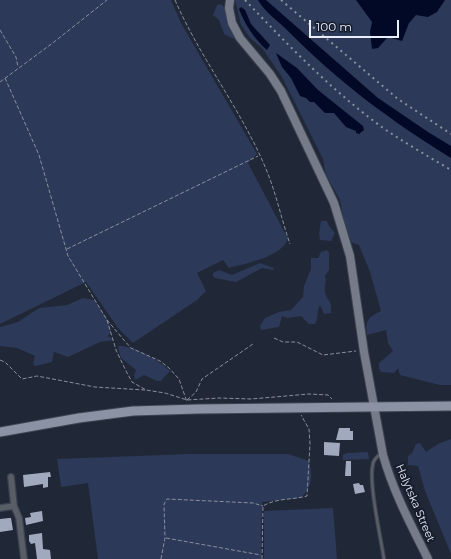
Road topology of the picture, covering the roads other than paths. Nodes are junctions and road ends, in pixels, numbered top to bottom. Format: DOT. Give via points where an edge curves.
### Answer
graph roads {
  1 [pos="230,0"];
  2 [pos="451,406"];
  3 [pos="374,407"];
  4 [pos="0,432"];
  5 [pos="384,455"];
  6 [pos="11,477"];
  7 [pos="14,506"];
  8 [pos="0,508"];
  9 [pos="24,559"];
  10 [pos="384,559"];
  11 [pos="428,559"];
  1 -- 3 [label="street, Halytska Street" via="232,23 240,38 281,91 334,203 350,256"];
  2 -- 3 [label="main road"];
  3 -- 4 [label="main road" via="302,408 187,404"];
  3 -- 5 [label="street, Halytska Street"];
  5 -- 10 [label="lane" via="378,456 373,463 372,472"];
  5 -- 11 [label="street, Halytska Street" via="409,520"];
  6 -- 7 [label="street"];
  7 -- 8 [label="street"];
  7 -- 9 [label="street" via="19,518"];
}
